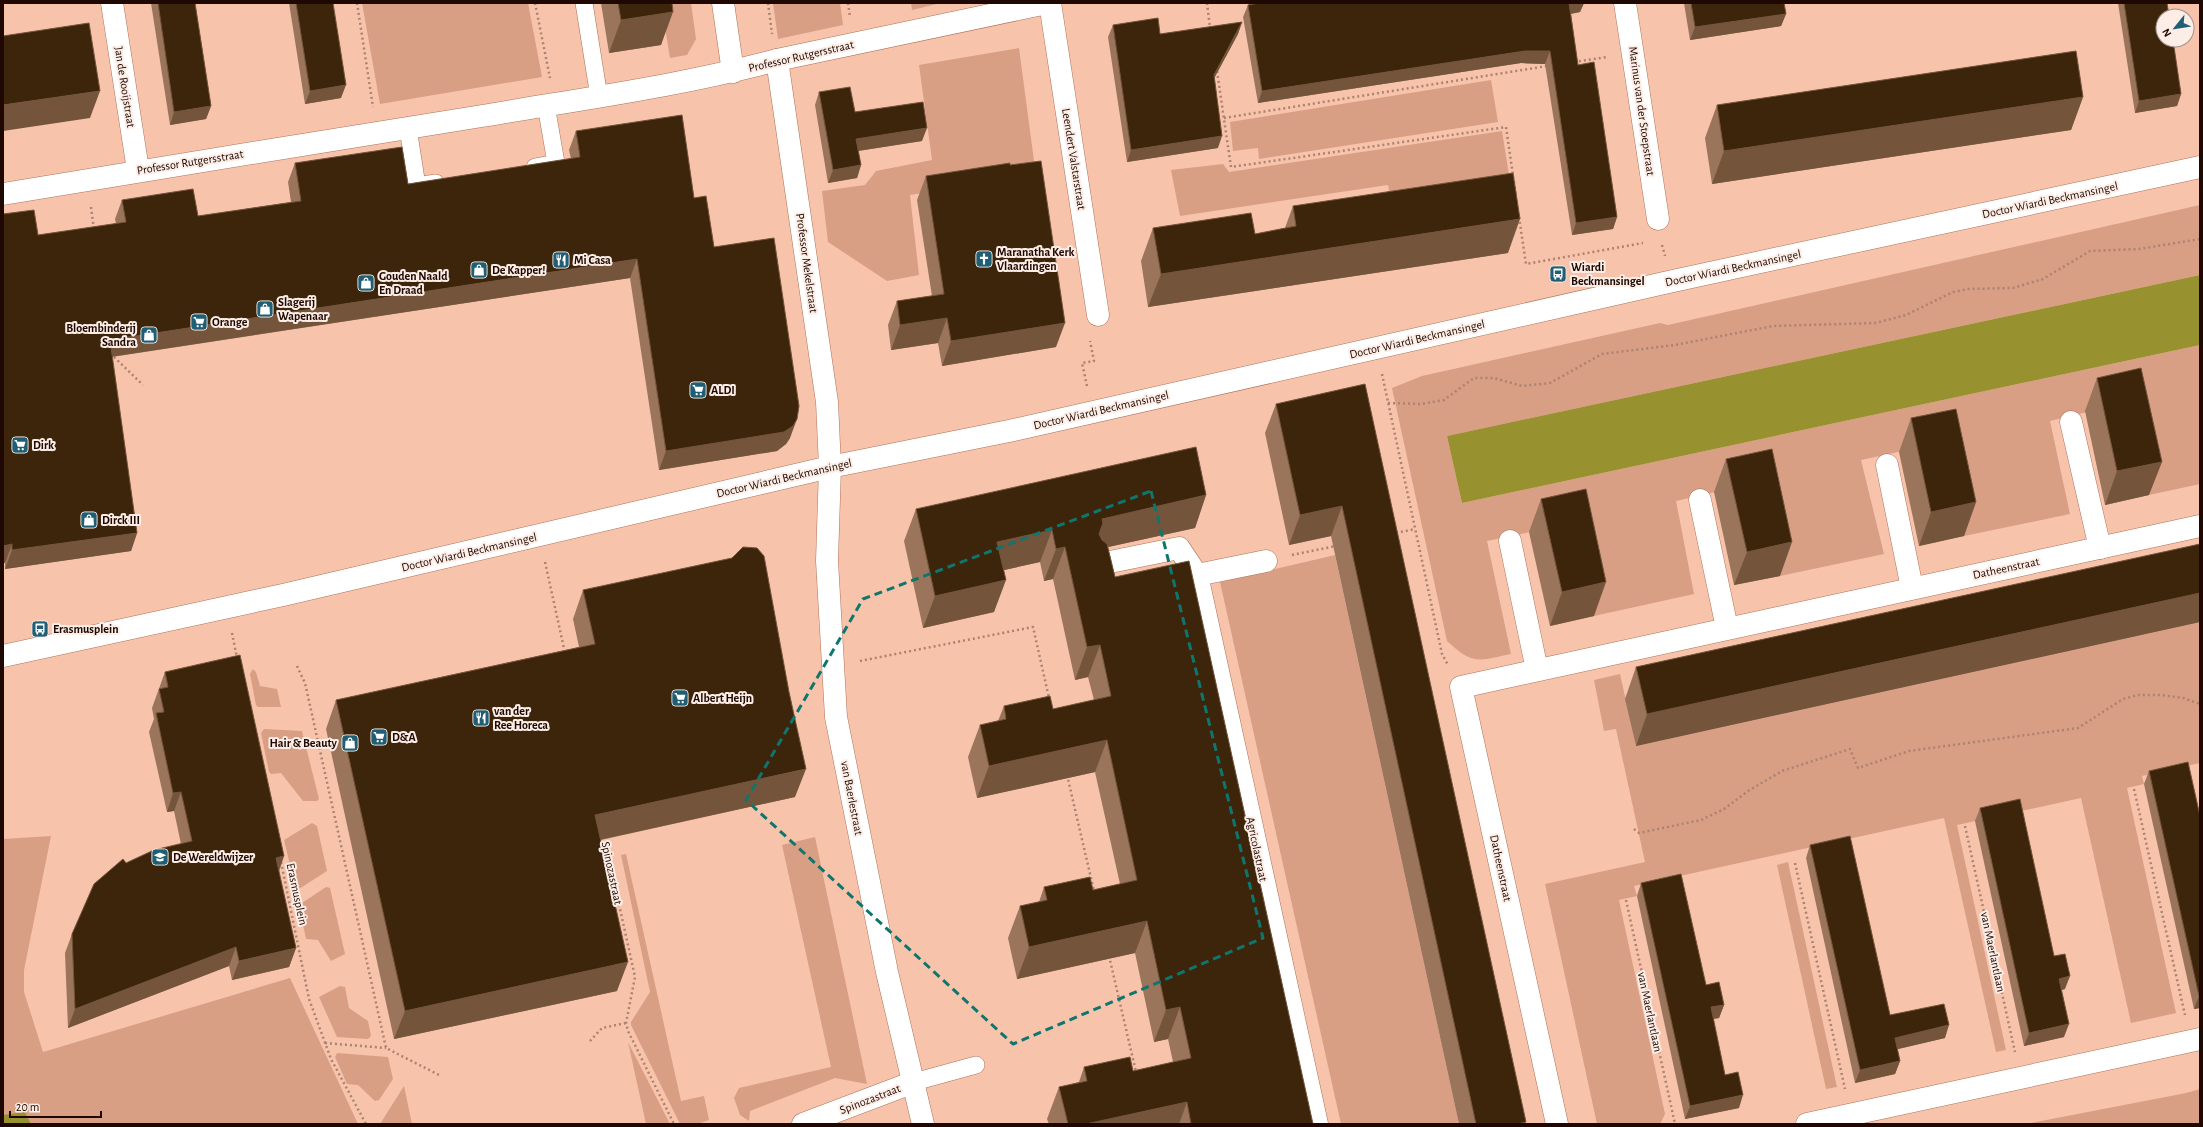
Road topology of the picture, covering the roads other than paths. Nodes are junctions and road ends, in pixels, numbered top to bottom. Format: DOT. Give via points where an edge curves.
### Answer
graph roads {
  1 [pos="112,3"];
  2 [pos="584,3"];
  3 [pos="723,3"];
  4 [pos="1048,3"];
  5 [pos="1626,3"];
  6 [pos="777,60"];
  7 [pos="733,72"];
  8 [pos="598,97"];
  9 [pos="550,104"];
  10 [pos="408,128"];
  11 [pos="2200,167"];
  12 [pos="138,170"];
  13 [pos="517,170"];
  14 [pos="448,181"];
  15 [pos="3,194"];
  16 [pos="1658,219"];
  17 [pos="1098,315"];
  18 [pos="2071,422"];
  19 [pos="1887,465"];
  20 [pos="830,467"];
  21 [pos="1700,500"];
  22 [pos="2200,526"];
  23 [pos="1510,541"];
  24 [pos="2100,548"];
  25 [pos="1266,561"];
  26 [pos="1100,564"];
  27 [pos="1197,575"];
  28 [pos="1912,588"];
  29 [pos="1727,628"];
  30 [pos="3,656"];
  31 [pos="1537,670"];
  32 [pos="2195,1040"];
  33 [pos="976,1065"];
  34 [pos="914,1082"];
  35 [pos="803,1124"];
  36 [pos="923,1124"];
  37 [pos="1317,1124"];
  38 [pos="1557,1124"];
  39 [pos="1807,1124"];
  1 -- 12 [label="street, Jan de Rooijstraat"];
  2 -- 8 [label="lane"];
  3 -- 7 [label="street"];
  4 -- 6 [label="street, Professor Rutgersstraat"];
  4 -- 17 [label="street, Leendert Valstarstraat"];
  5 -- 16 [label="street, Marinus van der Stoepstraat"];
  6 -- 7 [label="street, Professor Rutgersstraat"];
  6 -- 20 [label="street, Professor Mekelstraat" via="827,402"];
  7 -- 8 [label="street, Professor Rutgersstraat"];
  8 -- 9 [label="street, Professor Rutgersstraat"];
  9 -- 10 [label="street, Professor Rutgersstraat"];
  9 -- 13 [label="lane" via="556,164"];
  10 -- 12 [label="street, Professor Rutgersstraat"];
  10 -- 14 [label="lane" via="418,186"];
  11 -- 20 [label="street, Doctor Wiardi Beckmansingel" via="1673,281 1092,412"];
  12 -- 15 [label="street, Professor Rutgersstraat"];
  18 -- 24 [label="street"];
  19 -- 28 [label="street"];
  20 -- 30 [label="street, Doctor Wiardi Beckmansingel" via="226,608"];
  20 -- 34 [label="street, van Baerlestraat" via="827,560 836,718 886,964"];
  21 -- 29 [label="street"];
  22 -- 24 [label="street, Datheenstraat"];
  23 -- 31 [label="street"];
  24 -- 28 [label="street, Datheenstraat"];
  25 -- 27 [label="street"];
  26 -- 27 [label="street, Agricolastraat" via="1179,548"];
  27 -- 37 [label="street, Agricolastraat"];
  28 -- 29 [label="street, Datheenstraat"];
  29 -- 31 [label="street, Datheenstraat"];
  31 -- 38 [label="street, Datheenstraat" via="1461,687"];
  32 -- 39 [label="street"];
  33 -- 34 [label="lane"];
  34 -- 35 [label="street, Spinozastraat"];
  34 -- 36 [label="street, van Baerlestraat"];
}
